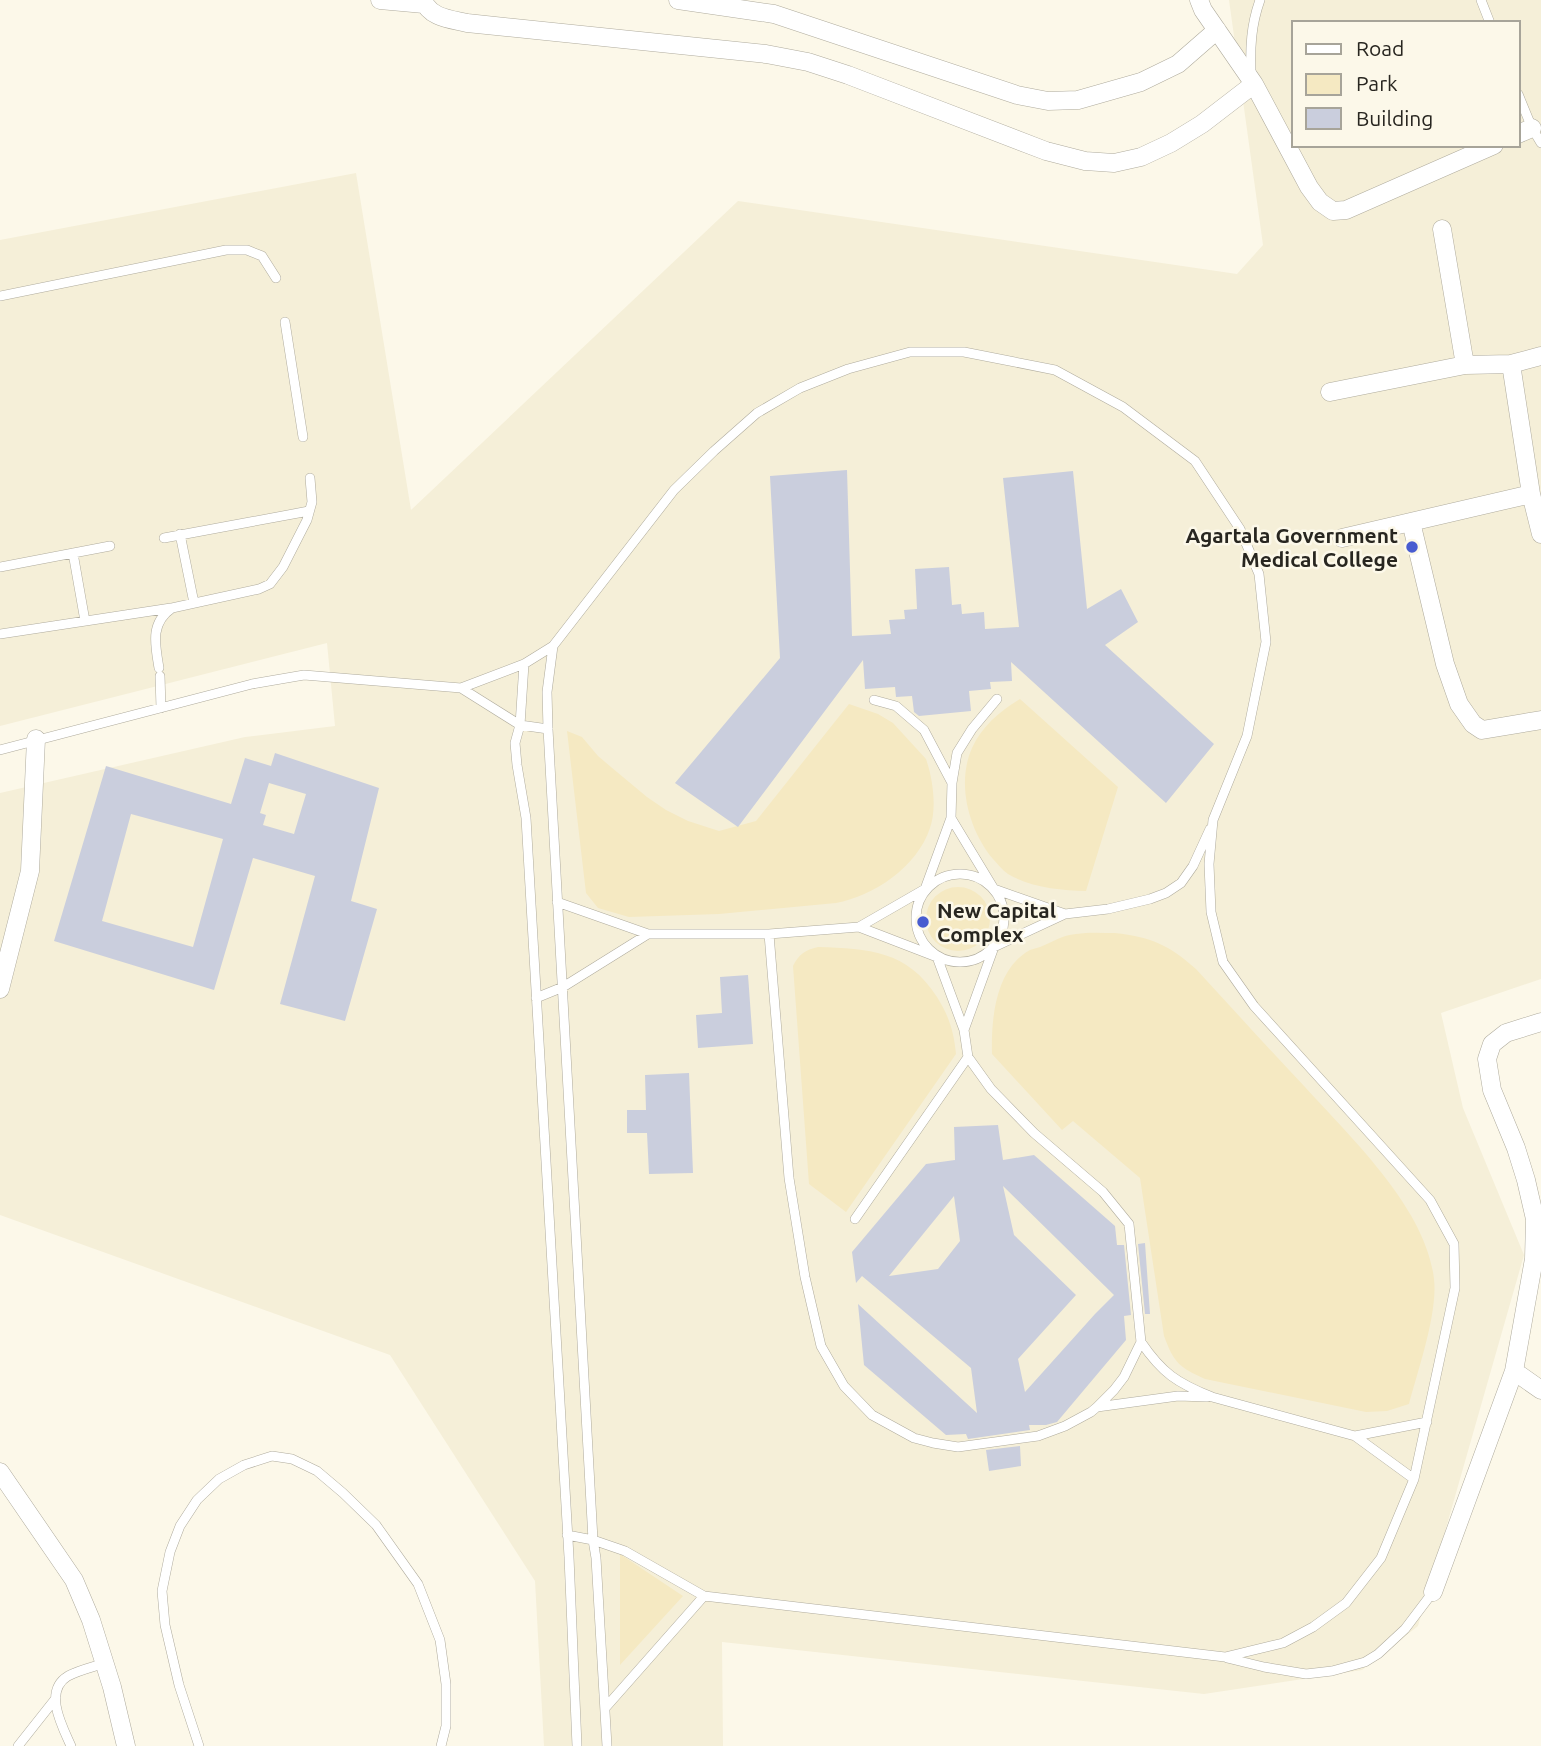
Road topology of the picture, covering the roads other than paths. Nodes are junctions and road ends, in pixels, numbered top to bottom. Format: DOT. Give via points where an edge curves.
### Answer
graph roads {
  1 [pos="380,0"];
  2 [pos="678,0"];
  3 [pos="1199,0"];
  4 [pos="1261,0"];
  5 [pos="1480,0"];
  6 [pos="424,2"];
  7 [pos="773,7"];
  8 [pos="1489,21"];
  9 [pos="1217,30"];
  10 [pos="1253,82"];
  11 [pos="1520,101"];
  12 [pos="1530,135"];
  13 [pos="1489,147"];
  14 [pos="1442,229"];
  15 [pos="276,278"];
  16 [pos="0,296"];
  17 [pos="285,322"];
  18 [pos="1541,356"];
  19 [pos="1511,364"];
  20 [pos="1465,366"];
  21 [pos="1330,392"];
  22 [pos="303,438"];
  23 [pos="310,478"];
  24 [pos="1531,494"];
  25 [pos="309,512"];
  26 [pos="1411,522"];
  27 [pos="180,534"];
  28 [pos="1541,534"];
  29 [pos="164,538"];
  30 [pos="1342,538"];
  31 [pos="110,546"];
  32 [pos="73,553"];
  33 [pos="0,568"];
  34 [pos="194,603"];
  35 [pos="172,608"];
  36 [pos="85,621"];
  37 [pos="0,634"];
  38 [pos="553,646"];
  39 [pos="524,664"];
  40 [pos="461,688"];
  41 [pos="998,699"];
  42 [pos="874,700"];
  43 [pos="161,708"];
  44 [pos="1541,720"];
  45 [pos="520,725"];
  46 [pos="548,729"];
  47 [pos="36,739"];
  48 [pos="0,750"];
  49 [pos="951,783"];
  50 [pos="951,818"];
  51 [pos="1213,820"];
  52 [pos="926,889"];
  53 [pos="994,889"];
  54 [pos="557,902"];
  55 [pos="1065,914"];
  56 [pos="859,927"];
  57 [pos="648,934"];
  58 [pos="769,934"];
  59 [pos="994,947"];
  60 [pos="937,957"];
  61 [pos="563,987"];
  62 [pos="0,989"];
  63 [pos="536,998"];
  64 [pos="1541,1022"];
  65 [pos="964,1030"];
  66 [pos="968,1057"];
  67 [pos="855,1219"];
  68 [pos="1141,1342"];
  69 [pos="1514,1371"];
  70 [pos="1541,1390"];
  71 [pos="1212,1397"];
  72 [pos="1097,1407"];
  73 [pos="1427,1422"];
  74 [pos="1355,1436"];
  75 [pos="0,1472"];
  76 [pos="1414,1479"];
  77 [pos="567,1535"];
  78 [pos="593,1540"];
  79 [pos="1433,1592"];
  80 [pos="704,1597"];
  81 [pos="1225,1657"];
  82 [pos="105,1663"];
  83 [pos="56,1698"];
  84 [pos="606,1707"];
  85 [pos="18,1746"];
  86 [pos="71,1746"];
  87 [pos="126,1746"];
  88 [pos="199,1746"];
  89 [pos="441,1746"];
  90 [pos="577,1746"];
  91 [pos="607,1746"];
  1 -- 6 [label="street"];
  2 -- 7 [label="street"];
  3 -- 9 [label="street"];
  4 -- 10 [label="lane" via="1250,47"];
  5 -- 8 [label="lane"];
  6 -- 10 [label="street" via="442,18 467,23 808,62 1085,161 1114,163 1171,143"];
  7 -- 9 [label="street" via="1017,95 1048,101 1078,100 1141,82 1178,64"];
  9 -- 10 [label="street"];
  10 -- 13 [label="street" via="1309,187 1333,211 1346,210"];
  11 -- 12 [label="lane"];
  14 -- 20 [label="street"];
  15 -- 16 [label="lane" via="262,256 226,250"];
  17 -- 22 [label="lane"];
  18 -- 19 [label="street"];
  19 -- 20 [label="street"];
  19 -- 24 [label="street"];
  20 -- 21 [label="street"];
  23 -- 25 [label="lane"];
  24 -- 26 [label="street"];
  24 -- 28 [label="street"];
  25 -- 27 [label="lane"];
  25 -- 34 [label="lane" via="293,549 270,584"];
  26 -- 30 [label="street"];
  26 -- 44 [label="street" via="1459,704 1482,730"];
  27 -- 29 [label="lane"];
  27 -- 34 [label="lane"];
  31 -- 32 [label="lane"];
  32 -- 33 [label="lane"];
  32 -- 36 [label="lane"];
  34 -- 35 [label="lane"];
  35 -- 36 [label="lane"];
  35 -- 43 [label="lane" via="158,625"];
  36 -- 37 [label="lane"];
  38 -- 39 [label="lane"];
  38 -- 46 [label="lane"];
  38 -- 51 [label="lane" via="674,490 757,413 800,388 910,352 964,352 1055,370 1123,407 1195,461 1240,529 1259,574 1266,642 1247,736"];
  39 -- 40 [label="lane"];
  39 -- 45 [label="lane"];
  40 -- 43 [label="lane" via="304,675"];
  40 -- 45 [label="lane"];
  41 -- 49 [label="lane" via="957,753"];
  42 -- 49 [label="lane" via="895,706 924,730"];
  43 -- 47 [label="lane"];
  45 -- 46 [label="lane"];
  45 -- 63 [label="lane" via="517,765 526,818"];
  46 -- 54 [label="lane"];
  47 -- 48 [label="lane"];
  47 -- 62 [label="street" via="30,872"];
  49 -- 50 [label="lane"];
  50 -- 52 [label="lane"];
  50 -- 53 [label="lane"];
  51 -- 55 [label="lane" via="1194,866 1166,893 1108,909"];
  51 -- 73 [label="lane" via="1211,912 1223,962 1254,1006 1430,1199 1454,1244 1455,1288"];
  52 -- 53 [label="lane" via="952,873 968,873"];
  52 -- 56 [label="lane"];
  52 -- 60 [label="lane" via="918,902 916,925 925,946"];
  53 -- 55 [label="lane"];
  53 -- 59 [label="lane" via="1005,918"];
  54 -- 57 [label="lane"];
  54 -- 61 [label="lane"];
  55 -- 59 [label="lane"];
  56 -- 58 [label="lane"];
  56 -- 60 [label="lane"];
  57 -- 58 [label="lane"];
  57 -- 61 [label="lane"];
  58 -- 72 [label="lane" via="789,1178 805,1277 821,1346 844,1386 872,1415 894,1428 958,1447 1038,1436"];
  59 -- 60 [label="lane" via="967,962"];
  59 -- 65 [label="lane"];
  60 -- 65 [label="lane"];
  61 -- 63 [label="lane"];
  61 -- 78 [label="lane"];
  63 -- 77 [label="lane"];
  64 -- 69 [label="street" via="1506,1033 1492,1044 1487,1059 1492,1090 1516,1148 1535,1219 1534,1259"];
  65 -- 66 [label="lane"];
  66 -- 67 [label="lane"];
  66 -- 68 [label="lane" via="991,1089 1103,1192 1129,1224"];
  68 -- 71 [label="lane" via="1173,1378"];
  68 -- 72 [label="lane" via="1124,1377"];
  69 -- 70 [label="street"];
  69 -- 79 [label="street"];
  71 -- 72 [label="lane" via="1178,1396"];
  71 -- 74 [label="lane"];
  73 -- 74 [label="lane"];
  73 -- 76 [label="lane"];
  74 -- 76 [label="lane"];
  75 -- 82 [label="street" via="74,1580"];
  76 -- 81 [label="lane" via="1381,1558 1346,1603 1283,1643"];
  77 -- 78 [label="lane"];
  77 -- 90 [label="lane"];
  78 -- 80 [label="lane" via="625,1551"];
  78 -- 84 [label="lane"];
  79 -- 81 [label="lane" via="1405,1629 1365,1662 1306,1674"];
  80 -- 81 [label="lane"];
  80 -- 84 [label="lane"];
  82 -- 83 [label="lane" via="69,1676 58,1685"];
  82 -- 87 [label="street"];
  83 -- 85 [label="lane"];
  83 -- 86 [label="lane"];
  84 -- 91 [label="lane"];
  88 -- 89 [label="lane" via="165,1625 162,1591 170,1552 197,1500 219,1479 272,1457 292,1459 317,1471 343,1493 376,1525 418,1584 440,1640 446,1684"];
}
